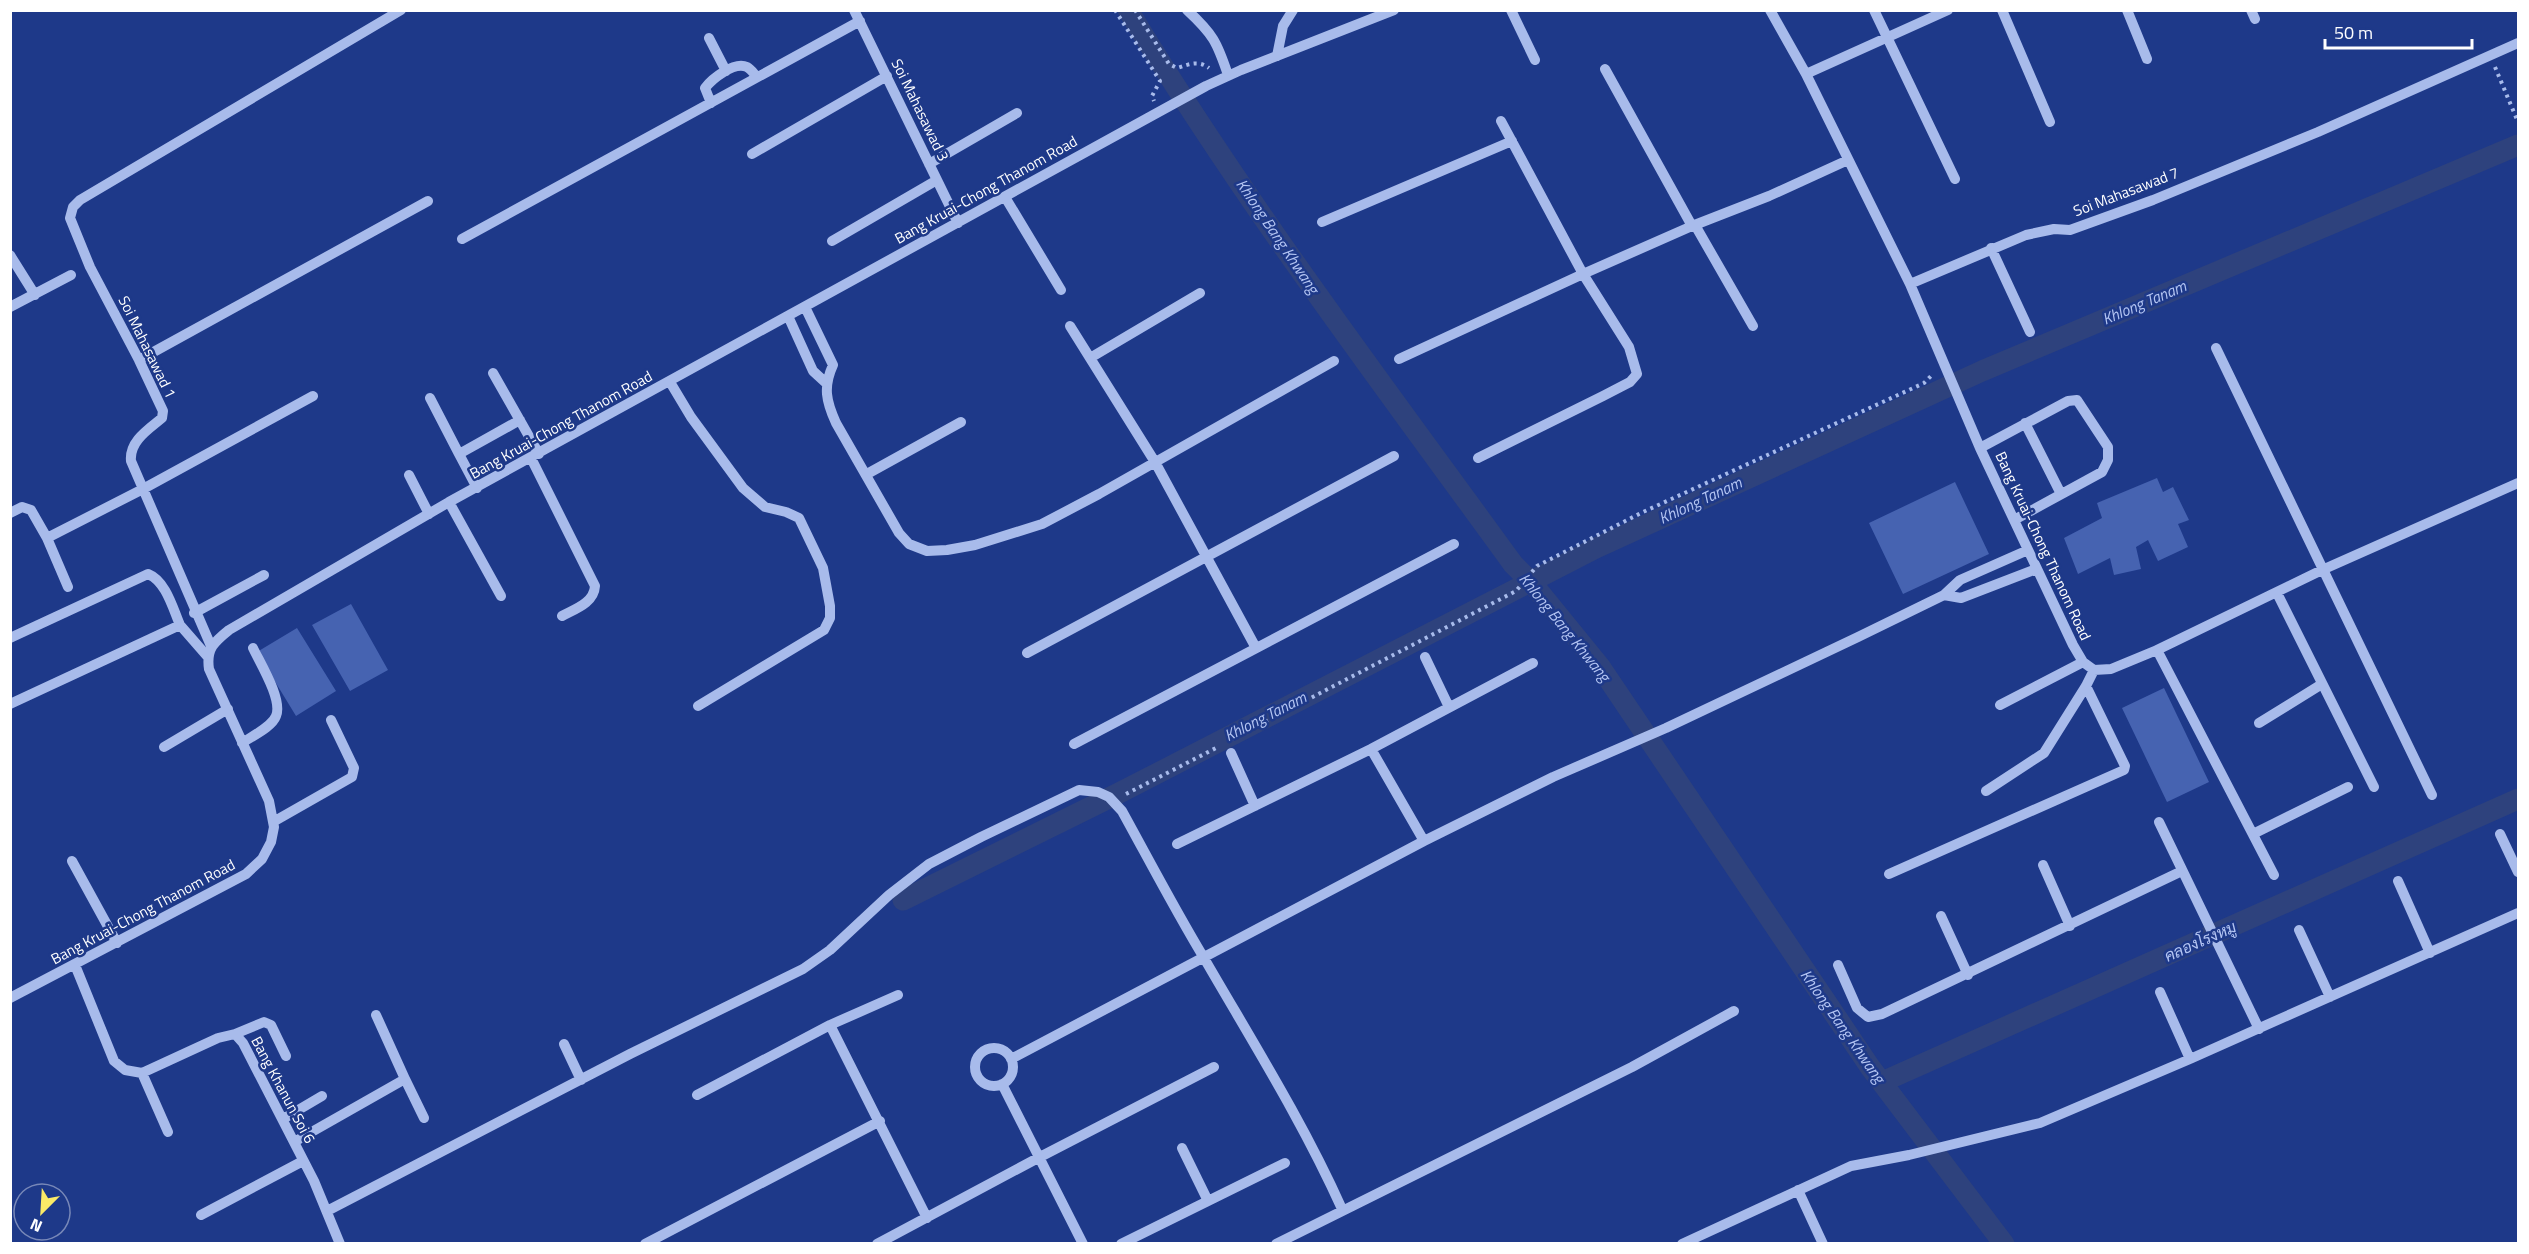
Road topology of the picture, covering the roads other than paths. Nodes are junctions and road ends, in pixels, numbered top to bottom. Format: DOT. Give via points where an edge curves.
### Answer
graph roads {
  1 [pos="400,10"];
  2 [pos="854,10"];
  3 [pos="1187,10"];
  4 [pos="1293,10"];
  5 [pos="1394,10"];
  6 [pos="1511,10"];
  7 [pos="1770,10"];
  8 [pos="1874,10"];
  9 [pos="1948,10"];
  10 [pos="2002,10"];
  11 [pos="2127,10"];
  12 [pos="860,21"];
  13 [pos="709,38"];
  14 [pos="1887,38"];
  15 [pos="2518,43"];
  16 [pos="1277,56"];
  17 [pos="2147,59"];
  18 [pos="1535,60"];
  19 [pos="1605,69"];
  20 [pos="726,71"];
  21 [pos="1806,74"];
  22 [pos="887,76"];
  23 [pos="757,78"];
  24 [pos="1221,78"];
  25 [pos="711,103"];
  26 [pos="1017,113"];
  27 [pos="1501,121"];
  28 [pos="2050,122"];
  29 [pos="1512,141"];
  30 [pos="752,154"];
  31 [pos="1848,160"];
  32 [pos="929,164"];
  33 [pos="937,180"];
  34 [pos="1955,180"];
  35 [pos="1005,197"];
  36 [pos="428,201"];
  37 [pos="1322,222"];
  38 [pos="958,223"];
  39 [pos="1694,225"];
  40 [pos="462,239"];
  41 [pos="832,240"];
  42 [pos="1991,248"];
  43 [pos="10,255"];
  44 [pos="1583,274"];
  45 [pos="71,275"];
  46 [pos="1910,284"];
  47 [pos="1061,290"];
  48 [pos="1200,293"];
  49 [pos="35,295"];
  50 [pos="10,307"];
  51 [pos="805,308"];
  52 [pos="788,316"];
  53 [pos="1070,326"];
  54 [pos="1753,327"];
  55 [pos="2030,332"];
  56 [pos="2216,348"];
  57 [pos="1090,358"];
  58 [pos="1399,359"];
  59 [pos="139,360"];
  60 [pos="1334,361"];
  61 [pos="493,373"];
  62 [pos="670,382"];
  63 [pos="825,382"];
  64 [pos="313,396"];
  65 [pos="430,399"];
  66 [pos="520,420"];
  67 [pos="961,422"];
  68 [pos="2025,423"];
  69 [pos="1980,448"];
  70 [pos="459,454"];
  71 [pos="535,456"];
  72 [pos="1394,456"];
  73 [pos="1478,458"];
  74 [pos="1155,462"];
  75 [pos="867,474"];
  76 [pos="409,475"];
  77 [pos="2518,483"];
  78 [pos="477,488"];
  79 [pos="143,489"];
  80 [pos="2061,494"];
  81 [pos="449,502"];
  82 [pos="10,513"];
  83 [pos="429,514"];
  84 [pos="2013,520"];
  85 [pos="47,538"];
  86 [pos="1454,544"];
  87 [pos="2028,550"];
  88 [pos="1207,558"];
  89 [pos="2036,569"];
  90 [pos="2322,570"];
  91 [pos="264,575"];
  92 [pos="68,587"];
  93 [pos="2277,593"];
  94 [pos="501,596"];
  95 [pos="1944,596"];
  96 [pos="194,612"];
  97 [pos="562,616"];
  98 [pos="180,625"];
  99 [pos="10,638"];
  100 [pos="253,648"];
  101 [pos="1256,648"];
  102 [pos="2157,650"];
  103 [pos="209,651"];
  104 [pos="1027,653"];
  105 [pos="1425,657"];
  106 [pos="2083,662"];
  107 [pos="1533,663"];
  108 [pos="2094,670"];
  109 [pos="2322,684"];
  110 [pos="2086,686"];
  111 [pos="10,704"];
  112 [pos="2000,705"];
  113 [pos="699,706"];
  114 [pos="1449,707"];
  115 [pos="228,709"];
  116 [pos="331,720"];
  117 [pos="2259,723"];
  118 [pos="243,743"];
  119 [pos="1074,744"];
  120 [pos="164,747"];
  121 [pos="1371,749"];
  122 [pos="1231,753"];
  123 [pos="2374,786"];
  124 [pos="2348,787"];
  125 [pos="1986,791"];
  126 [pos="2432,795"];
  127 [pos="1255,806"];
  128 [pos="273,822"];
  129 [pos="2159,822"];
  130 [pos="2253,834"];
  131 [pos="2500,834"];
  132 [pos="1424,841"];
  133 [pos="1177,844"];
  134 [pos="72,861"];
  135 [pos="2043,865"];
  136 [pos="2182,871"];
  137 [pos="2518,872"];
  138 [pos="1889,874"];
  139 [pos="2274,874"];
  140 [pos="2398,880"];
  141 [pos="2518,913"];
  142 [pos="1941,916"];
  143 [pos="2070,926"];
  144 [pos="2300,930"];
  145 [pos="117,943"];
  146 [pos="2430,953"];
  147 [pos="1203,958"];
  148 [pos="75,965"];
  149 [pos="1838,965"];
  150 [pos="1968,975"];
  151 [pos="2160,992"];
  152 [pos="898,994"];
  153 [pos="2330,997"];
  154 [pos="10,998"];
  155 [pos="1734,1011"];
  156 [pos="376,1015"];
  157 [pos="830,1024"];
  158 [pos="2259,1029"];
  159 [pos="235,1035"];
  160 [pos="564,1044"];
  161 [pos="285,1056"];
  162 [pos="1011,1059"];
  163 [pos="2190,1059"];
  164 [pos="1214,1067"];
  165 [pos="142,1072"];
  166 [pos="405,1079"];
  167 [pos="581,1080"];
  168 [pos="1002,1084"];
  169 [pos="697,1095"];
  170 [pos="322,1096"];
  171 [pos="424,1118"];
  172 [pos="283,1119"];
  173 [pos="880,1121"];
  174 [pos="168,1132"];
  175 [pos="294,1142"];
  176 [pos="1182,1148"];
  177 [pos="1038,1158"];
  178 [pos="303,1161"];
  179 [pos="1285,1163"];
  180 [pos="1798,1190"];
  181 [pos="1208,1201"];
  182 [pos="1342,1209"];
  183 [pos="327,1210"];
  184 [pos="201,1215"];
  185 [pos="927,1218"];
  186 [pos="1695,1241"];
  187 [pos="340,1244"];
  188 [pos="645,1244"];
  189 [pos="877,1244"];
  190 [pos="1083,1244"];
  191 [pos="1121,1244"];
  192 [pos="1276,1244"];
  193 [pos="1682,1244"];
  194 [pos="1823,1244"];
  1 -- 59 [label="street, Soi Mahasawad 1" via="73,207 70,218 90,267"];
  2 -- 12 [label="street, Soi Mahasawad 3"];
  3 -- 24 [label="street" via="1209,31 1219,49"];
  4 -- 16 [label="street" via="1283,26"];
  5 -- 16 [label="street, Bang Kruai-Chong Thanom Road"];
  6 -- 18 [label="street"];
  7 -- 21 [label="street, Bang Kruai-Chong Thanom Road"];
  8 -- 14 [label="street"];
  9 -- 14 [label="street"];
  10 -- 28 [label="street"];
  11 -- 17 [label="street"];
  12 -- 22 [label="street, Soi Mahasawad 3"];
  12 -- 23 [label="street"];
  13 -- 20 [label="street"];
  14 -- 21 [label="street"];
  14 -- 34 [label="street"];
  15 -- 42 [label="street, Soi Mahasawad 7" via="2153,200 2070,230 2040,231"];
  16 -- 24 [label="street, Bang Kruai-Chong Thanom Road"];
  19 -- 39 [label="street"];
  20 -- 23 [label="street" via="747,67"];
  20 -- 25 [label="street" via="705,88"];
  21 -- 31 [label="street, Bang Kruai-Chong Thanom Road"];
  22 -- 30 [label="street"];
  22 -- 32 [label="street, Soi Mahasawad 3"];
  23 -- 25 [label="street"];
  24 -- 35 [label="street, Bang Kruai-Chong Thanom Road"];
  25 -- 40 [label="street"];
  26 -- 32 [label="street"];
  27 -- 29 [label="street"];
  29 -- 37 [label="street"];
  29 -- 44 [label="street"];
  31 -- 39 [label="street"];
  31 -- 46 [label="street, Bang Kruai-Chong Thanom Road"];
  32 -- 33 [label="street, Soi Mahasawad 3"];
  33 -- 38 [label="street, Soi Mahasawad 3"];
  33 -- 41 [label="street"];
  35 -- 38 [label="street, Bang Kruai-Chong Thanom Road"];
  35 -- 47 [label="street"];
  36 -- 59 [label="street"];
  38 -- 51 [label="street, Bang Kruai-Chong Thanom Road"];
  39 -- 44 [label="street"];
  39 -- 54 [label="street"];
  42 -- 46 [label="street, Soi Mahasawad 7"];
  42 -- 55 [label="street"];
  43 -- 49 [label="street"];
  44 -- 58 [label="street"];
  44 -- 73 [label="street" via="1629,347 1637,374 1630,382"];
  45 -- 49 [label="street"];
  46 -- 69 [label="street, Bang Kruai-Chong Thanom Road"];
  48 -- 57 [label="street"];
  49 -- 50 [label="street"];
  51 -- 52 [label="street, Bang Kruai-Chong Thanom Road"];
  51 -- 63 [label="street" via="833,365"];
  52 -- 62 [label="street, Bang Kruai-Chong Thanom Road"];
  52 -- 63 [label="street" via="813,371"];
  53 -- 57 [label="street"];
  56 -- 90 [label="street"];
  57 -- 74 [label="street"];
  59 -- 79 [label="street, Soi Mahasawad 1" via="163,411 162,418 135,442 130,454"];
  60 -- 74 [label="street"];
  61 -- 66 [label="street"];
  62 -- 71 [label="street, Bang Kruai-Chong Thanom Road"];
  62 -- 113 [label="street" via="743,488 765,507 799,519 823,568 830,606 824,630"];
  63 -- 75 [label="street" via="830,410"];
  64 -- 79 [label="street"];
  65 -- 70 [label="street"];
  66 -- 70 [label="street"];
  66 -- 71 [label="street"];
  67 -- 75 [label="street"];
  68 -- 69 [label="street"];
  68 -- 80 [label="street"];
  68 -- 80 [label="street" via="2077,400 2108,447 2103,472"];
  69 -- 84 [label="street, Bang Kruai-Chong Thanom Road"];
  70 -- 78 [label="street"];
  71 -- 78 [label="street, Bang Kruai-Chong Thanom Road"];
  71 -- 97 [label="street" via="595,586 589,601"];
  72 -- 88 [label="street"];
  74 -- 75 [label="street" via="1042,524 975,545 927,551 909,544 899,533"];
  74 -- 88 [label="street"];
  76 -- 83 [label="street"];
  77 -- 90 [label="street"];
  78 -- 81 [label="street, Bang Kruai-Chong Thanom Road"];
  79 -- 85 [label="street"];
  79 -- 96 [label="street, Soi Mahasawad 1"];
  80 -- 84 [label="street"];
  81 -- 83 [label="street, Bang Kruai-Chong Thanom Road"];
  81 -- 94 [label="street"];
  82 -- 85 [label="street" via="22,507 31,510"];
  83 -- 103 [label="street, Bang Kruai-Chong Thanom Road" via="245,619"];
  84 -- 87 [label="street, Bang Kruai-Chong Thanom Road"];
  85 -- 92 [label="street"];
  86 -- 101 [label="street"];
  87 -- 89 [label="street, Bang Kruai-Chong Thanom Road"];
  87 -- 95 [label="street" via="1960,580"];
  88 -- 101 [label="street"];
  88 -- 104 [label="street"];
  89 -- 95 [label="street" via="1961,598"];
  89 -- 106 [label="street, Bang Kruai-Chong Thanom Road"];
  90 -- 93 [label="street"];
  90 -- 126 [label="street"];
  91 -- 96 [label="street"];
  93 -- 102 [label="street"];
  93 -- 109 [label="street"];
  95 -- 132 [label="street" via="1666,728 1552,777"];
  96 -- 103 [label="street, Soi Mahasawad 1"];
  98 -- 99 [label="street" via="162,585 148,574"];
  98 -- 103 [label="street"];
  98 -- 111 [label="street"];
  100 -- 118 [label="street" via="277,700 277,709 272,722"];
  101 -- 119 [label="street"];
  102 -- 108 [label="street" via="2111,669"];
  102 -- 130 [label="street"];
  103 -- 115 [label="street, Bang Kruai-Chong Thanom Road" via="209,669"];
  105 -- 114 [label="street"];
  106 -- 108 [label="street, Bang Kruai-Chong Thanom Road"];
  106 -- 112 [label="street"];
  107 -- 114 [label="street"];
  108 -- 110 [label="street"];
  109 -- 117 [label="street"];
  109 -- 123 [label="street"];
  110 -- 125 [label="street" via="2044,753"];
  110 -- 138 [label="street" via="2124,770"];
  114 -- 121 [label="street"];
  115 -- 118 [label="street, Bang Kruai-Chong Thanom Road"];
  115 -- 120 [label="street"];
  116 -- 128 [label="street" via="354,768 352,777"];
  118 -- 128 [label="street, Bang Kruai-Chong Thanom Road" via="269,801"];
  121 -- 127 [label="street"];
  121 -- 132 [label="street"];
  122 -- 127 [label="street"];
  124 -- 130 [label="street"];
  127 -- 133 [label="street"];
  128 -- 145 [label="street, Bang Kruai-Chong Thanom Road" via="271,842 261,860 246,874"];
  129 -- 136 [label="street"];
  130 -- 139 [label="street"];
  131 -- 137 [label="street"];
  132 -- 147 [label="street"];
  134 -- 145 [label="street"];
  135 -- 143 [label="street"];
  136 -- 143 [label="street"];
  136 -- 158 [label="street"];
  140 -- 146 [label="street"];
  141 -- 146 [label="street"];
  142 -- 150 [label="street"];
  143 -- 150 [label="street"];
  144 -- 153 [label="street"];
  145 -- 148 [label="street, Bang Kruai-Chong Thanom Road"];
  146 -- 153 [label="street"];
  147 -- 162 [label="street"];
  147 -- 167 [label="street" via="1122,811 1109,796 1079,790 928,864 830,950 802,969"];
  147 -- 182 [label="street" via="1264,1058"];
  148 -- 154 [label="street, Bang Kruai-Chong Thanom Road"];
  148 -- 165 [label="street" via="114,1061 125,1070"];
  149 -- 150 [label="street" via="1857,1008 1868,1017"];
  151 -- 163 [label="street"];
  152 -- 157 [label="street"];
  153 -- 158 [label="street"];
  155 -- 182 [label="street" via="1632,1067"];
  156 -- 166 [label="street"];
  157 -- 169 [label="street"];
  157 -- 173 [label="street"];
  158 -- 163 [label="street"];
  159 -- 161 [label="street" via="267,1023"];
  159 -- 165 [label="street, Bang Khanun Soi 6" via="218,1038"];
  159 -- 172 [label="street, Bang Khanun Soi 6"];
  160 -- 167 [label="street"];
  162 -- 168 [label="street" via="1012,1074"];
  162 -- 168 [label="street" via="1007,1053 993,1048 976,1060 981,1080 995,1086"];
  163 -- 180 [label="street" via="2040,1123 1851,1166"];
  164 -- 177 [label="street"];
  165 -- 174 [label="street"];
  166 -- 171 [label="street"];
  166 -- 175 [label="street"];
  167 -- 183 [label="street"];
  168 -- 177 [label="street"];
  170 -- 172 [label="street"];
  172 -- 175 [label="street, Bang Khanun Soi 6"];
  173 -- 185 [label="street"];
  173 -- 188 [label="street"];
  175 -- 178 [label="street, Bang Khanun Soi 6"];
  176 -- 181 [label="street"];
  177 -- 185 [label="street"];
  177 -- 190 [label="street"];
  178 -- 183 [label="street, Bang Khanun Soi 6"];
  178 -- 184 [label="street"];
  179 -- 181 [label="street"];
  180 -- 186 [label="street"];
  180 -- 194 [label="street"];
  181 -- 191 [label="street"];
  182 -- 192 [label="street"];
  183 -- 187 [label="street, Bang Khanun Soi 6"];
  185 -- 189 [label="street"];
  186 -- 193 [label="street"];
}
